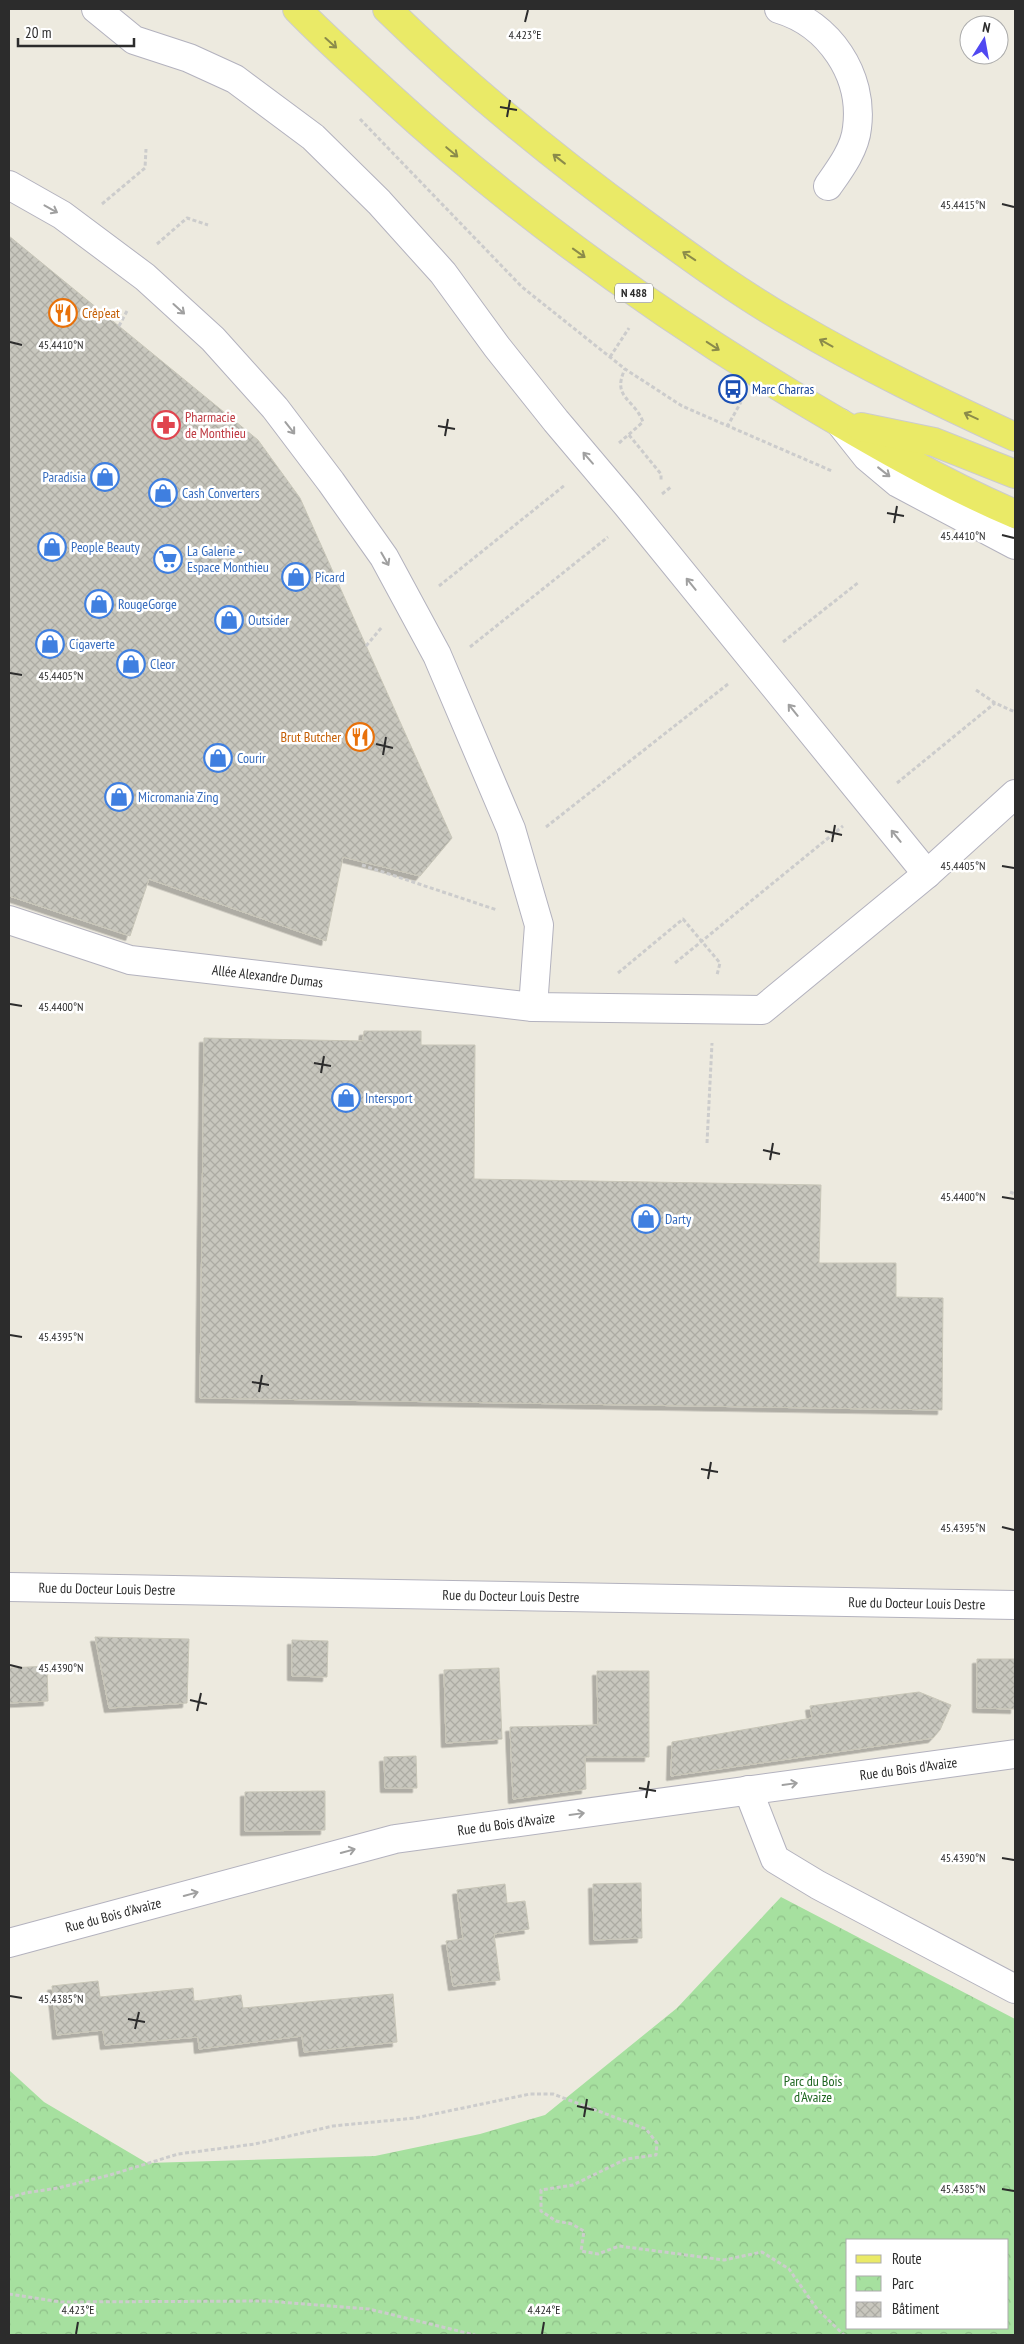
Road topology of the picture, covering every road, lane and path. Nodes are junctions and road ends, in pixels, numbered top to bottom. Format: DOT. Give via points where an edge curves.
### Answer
graph roads {
  1 [pos="96,9"];
  2 [pos="297,9"];
  3 [pos="387,9"];
  4 [pos="778,9"];
  5 [pos="146,149"];
  6 [pos="9,185"];
  7 [pos="828,186"];
  8 [pos="78,227"];
  9 [pos="625,369"];
  10 [pos="840,423"];
  11 [pos="629,435"];
  12 [pos="1015,437"];
  13 [pos="592,463"];
  14 [pos="1015,474"];
  15 [pos="661,481"];
  16 [pos="671,487"];
  17 [pos="1015,514"];
  18 [pos="635,515"];
  19 [pos="1015,545"];
  20 [pos="859,582"];
  21 [pos="437,587"];
  22 [pos="384,625"];
  23 [pos="366,646"];
  24 [pos="468,648"];
  25 [pos="755,663"];
  26 [pos="976,690"];
  27 [pos="995,703"];
  28 [pos="1015,712"];
  29 [pos="1015,794"];
  30 [pos="870,805"];
  31 [pos="544,828"];
  32 [pos="362,865"];
  33 [pos="926,874"];
  34 [pos="497,910"];
  35 [pos="9,920"];
  36 [pos="674,963"];
  37 [pos="533,1007"];
  38 [pos="1010,1192"];
  39 [pos="1015,1194"];
  40 [pos="9,1587"];
  41 [pos="1015,1605"];
  42 [pos="1015,1754"];
  43 [pos="748,1790"];
  44 [pos="9,1944"];
  45 [pos="1015,1989"];
  46 [pos="9,2198"];
  47 [pos="9,2294"];
  48 [pos="475,2335"];
  49 [pos="844,2335"];
  13 -- 1 [label="street, one-way" via="497,347 443,273 379,202 313,137 235,79 189,58 134,40"];
  2 -- 10 [label="main road, N 488, one-way" via="422,126 532,218 713,347"];
  12 -- 3 [label="main road, one-way" via="897,382 791,324 684,252 522,130"];
  4 -- 7 [label="street" via="809,24 832,42 845,62 857,96 857,129 845,161"];
  5 -- 8 [label="path" via="145,168"];
  6 -- 8 [label="street, one-way"];
  8 -- 37 [label="street, one-way" via="145,277 213,339 275,408 384,557 437,655 511,829 539,925"];
  9 -- 11 [label="path" via="621,388 643,422"];
  10 -- 14 [label="main road" via="934,442"];
  10 -- 17 [label="main road, N 488" via="924,470"];
  10 -- 19 [label="street, one-way" via="866,457 898,482"];
  11 -- 13 [label="path"];
  11 -- 15 [label="path" via="661,474"];
  13 -- 18 [label="street"];
  13 -- 21 [label="path"];
  16 -- 18 [label="path"];
  18 -- 24 [label="path"];
  25 -- 18 [label="street, one-way"];
  20 -- 25 [label="path"];
  22 -- 23 [label="path"];
  30 -- 25 [label="street, one-way"];
  25 -- 31 [label="path"];
  26 -- 27 [label="path"];
  27 -- 28 [label="path"];
  27 -- 30 [label="path"];
  29 -- 33 [label="street, Allée Alexandre Dumas"];
  33 -- 30 [label="street, one-way"];
  30 -- 36 [label="path"];
  32 -- 34 [label="path"];
  33 -- 37 [label="street, Allée Alexandre Dumas" via="762,1010"];
  35 -- 37 [label="street, Allée Alexandre Dumas" via="130,960"];
  38 -- 39 [label="path"];
  40 -- 41 [label="street, Rue du Docteur Louis Destre"];
  43 -- 42 [label="street, Rue du Bois d'Avaize, one-way"];
  44 -- 43 [label="street, Rue du Bois d'Avaize, one-way" via="395,1839"];
  43 -- 45 [label="street" via="775,1859"];
  46 -- 49 [label="path" via="110,2176 178,2154 256,2144 333,2126 415,2118 530,2094 553,2094 646,2129 657,2143 656,2155 626,2159 573,2185 541,2190 541,2211 556,2221 572,2224 584,2231 582,2251 598,2254 619,2246 724,2260 762,2252 788,2269 817,2309"];
  47 -- 48 [label="path" via="61,2302 267,2301 369,2308"];
}
